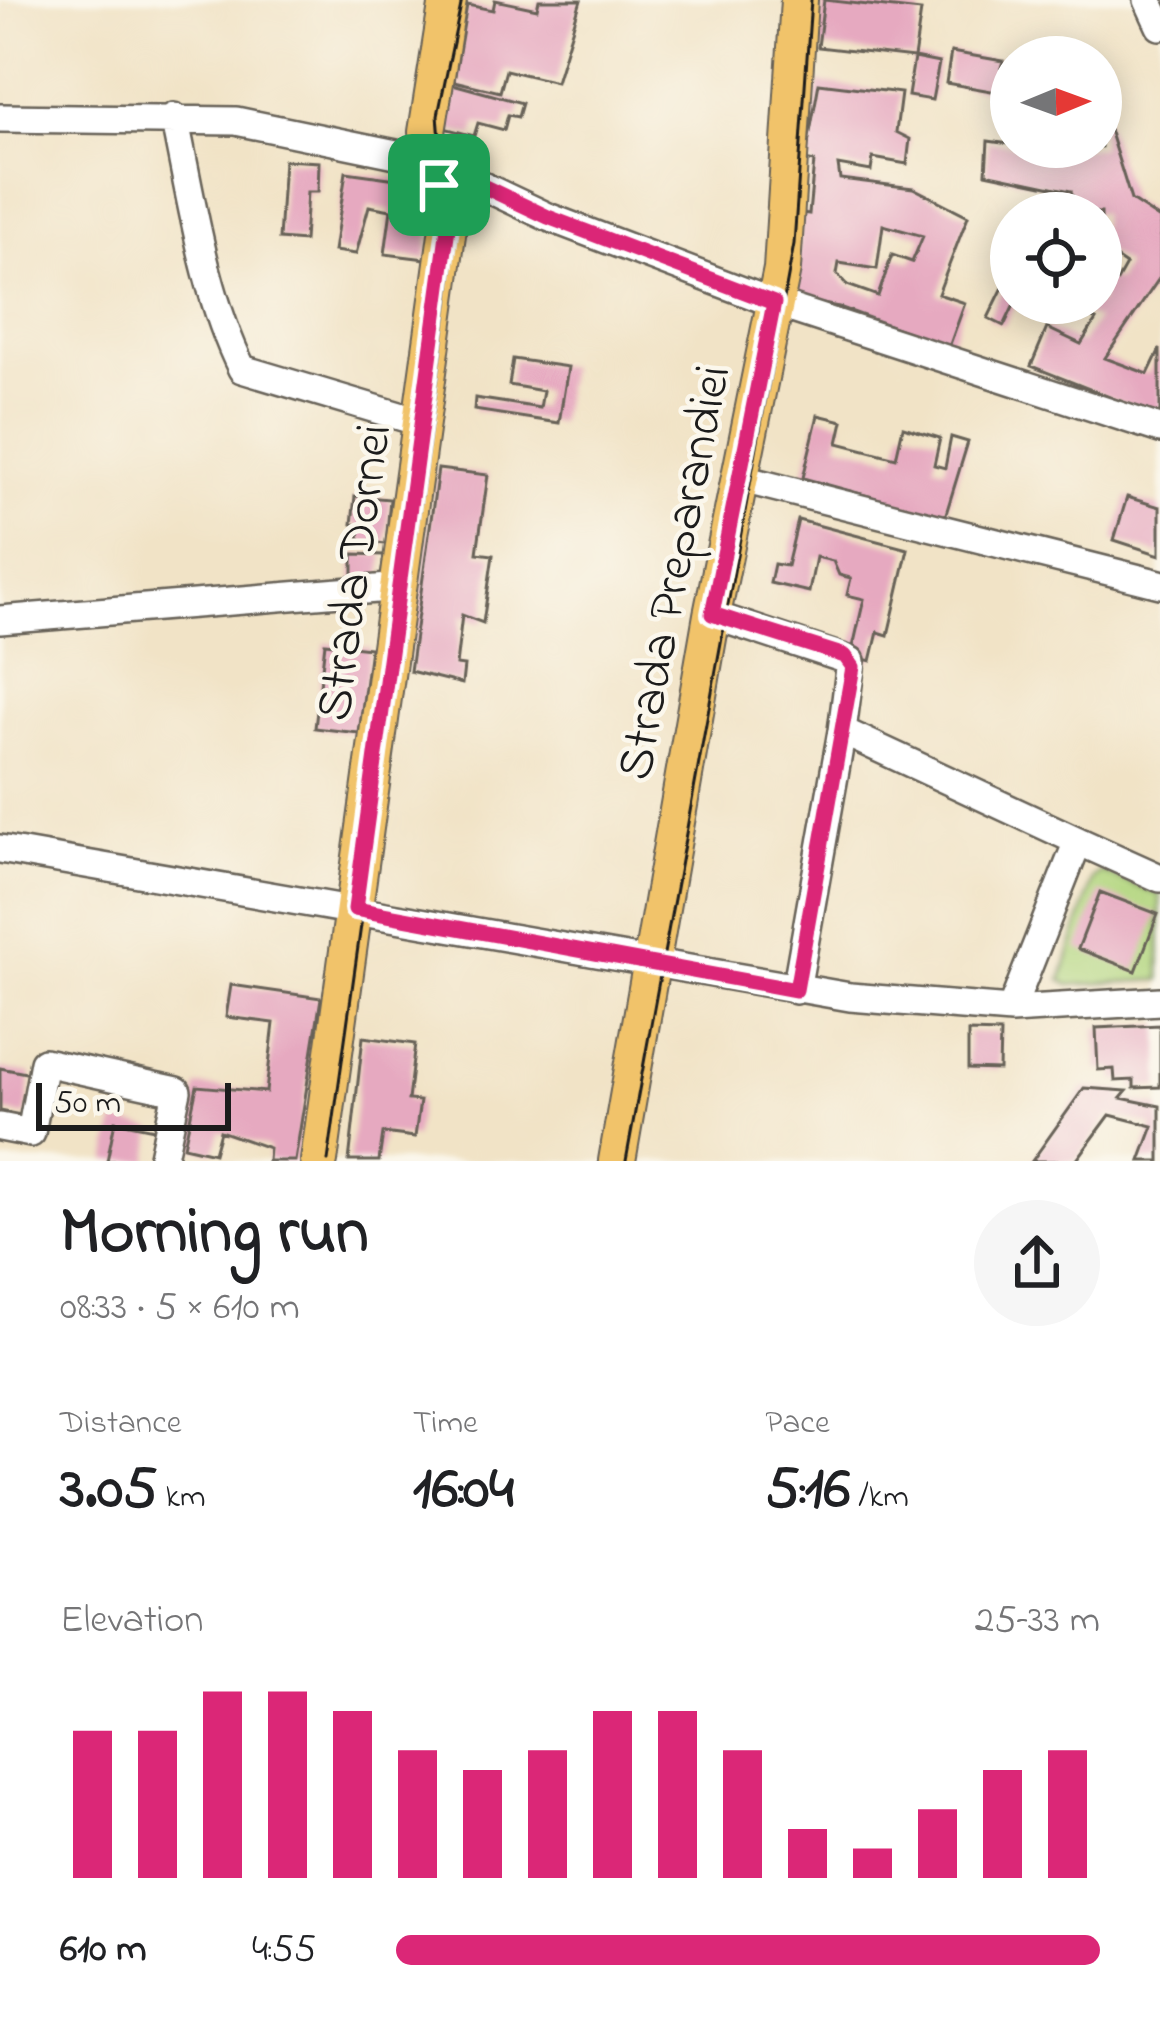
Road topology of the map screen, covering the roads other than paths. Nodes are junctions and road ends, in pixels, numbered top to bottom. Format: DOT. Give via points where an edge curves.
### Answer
graph roads {
  1 [pos="448,0"];
  2 [pos="800,0"];
  3 [pos="1148,0"];
  4 [pos="1160,26"];
  5 [pos="174,117"];
  6 [pos="0,118"];
  7 [pos="430,161"];
  8 [pos="774,303"];
  9 [pos="423,423"];
  10 [pos="1160,430"];
  11 [pos="738,478"];
  12 [pos="1160,584"];
  13 [pos="401,587"];
  14 [pos="712,614"];
  15 [pos="0,620"];
  16 [pos="842,731"];
  17 [pos="1078,841"];
  18 [pos="0,849"];
  19 [pos="1160,878"];
  20 [pos="355,909"];
  21 [pos="652,963"];
  22 [pos="796,990"];
  23 [pos="1160,1001"];
  24 [pos="1011,1010"];
  25 [pos="0,1127"];
  26 [pos="162,1161"];
  27 [pos="319,1161"];
  28 [pos="617,1161"];
  1 -- 7 [label="main road, Strada Dornei" via="428,103"];
  2 -- 8 [label="main road, Strada Preparandiei" via="788,226"];
  3 -- 4 [label="street"];
  5 -- 6 [label="street"];
  5 -- 7 [label="street" via="319,134"];
  5 -- 9 [label="street" via="210,276 242,368"];
  7 -- 8 [label="street" via="548,217"];
  7 -- 9 [label="main road, Strada Dornei" via="448,227"];
  8 -- 10 [label="street"];
  8 -- 11 [label="main road, Strada Preparandiei"];
  9 -- 13 [label="main road, Strada Dornei"];
  11 -- 12 [label="street"];
  11 -- 14 [label="main road, Strada Preparandiei"];
  13 -- 15 [label="street"];
  13 -- 20 [label="main road, Strada Dornei"];
  14 -- 16 [label="street" via="851,661"];
  14 -- 21 [label="main road, Strada Preparandiei"];
  16 -- 17 [label="street"];
  16 -- 22 [label="street"];
  17 -- 19 [label="street"];
  17 -- 24 [label="street"];
  18 -- 20 [label="street"];
  20 -- 21 [label="street"];
  20 -- 27 [label="main road, Strada Dornei"];
  21 -- 22 [label="street"];
  21 -- 28 [label="main road, Strada Preparandiei"];
  22 -- 24 [label="street"];
  23 -- 24 [label="street"];
  25 -- 26 [label="street" via="32,1132 44,1063 177,1091"];
}
